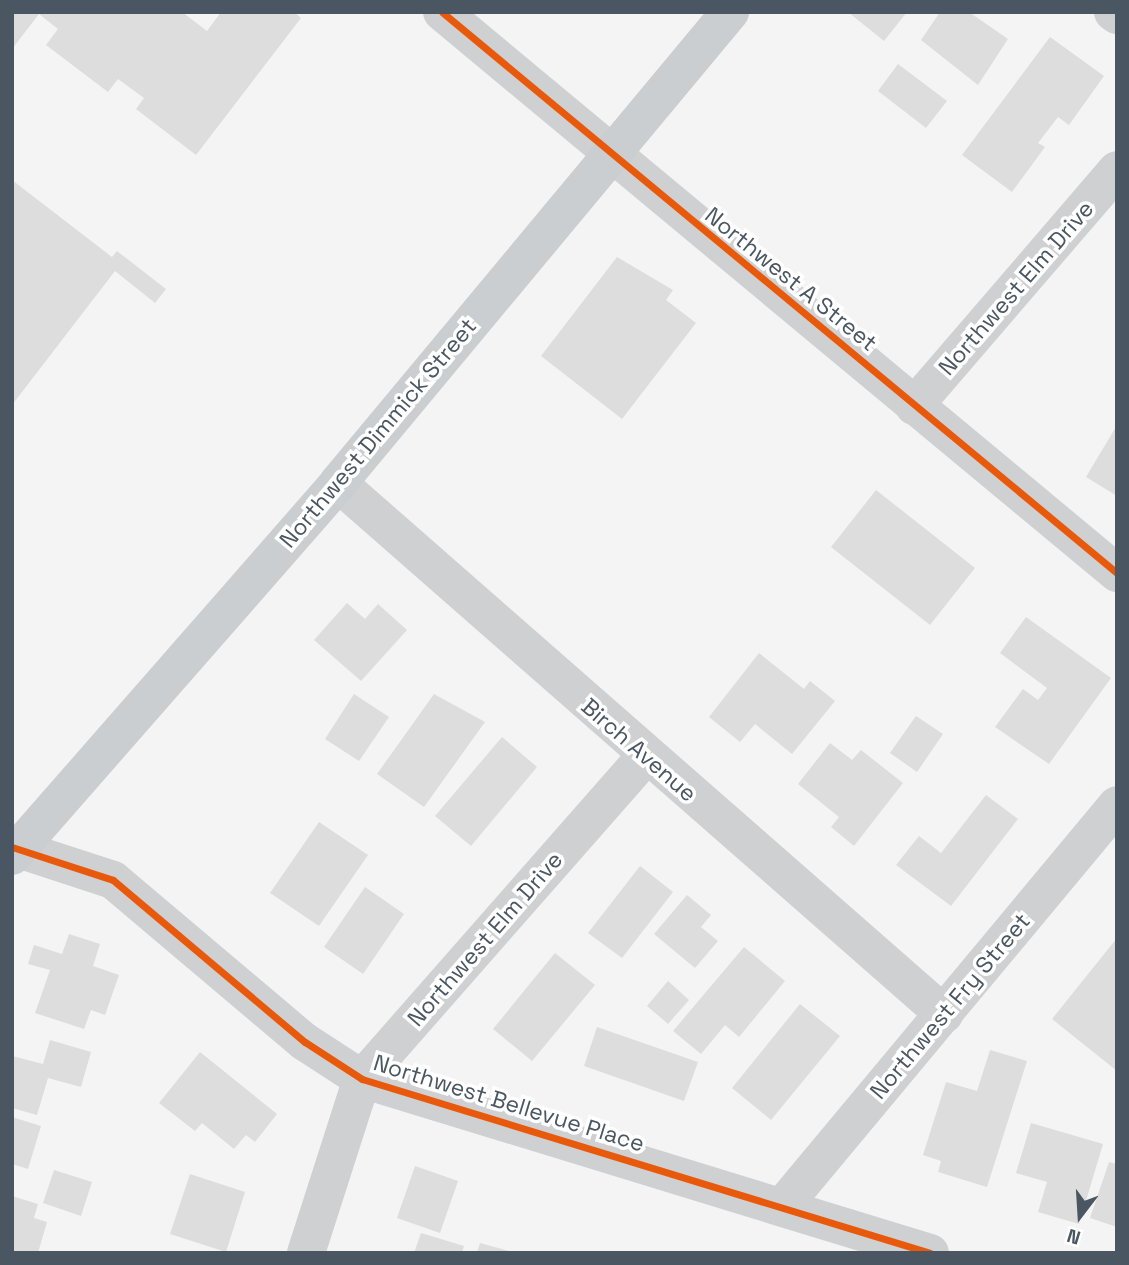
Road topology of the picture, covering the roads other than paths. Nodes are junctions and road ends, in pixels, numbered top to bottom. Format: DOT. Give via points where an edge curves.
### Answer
graph roads {
  1 [pos="442,12"];
  2 [pos="730,12"];
  3 [pos="609,155"];
  4 [pos="1117,170"];
  5 [pos="914,405"];
  6 [pos="338,483"];
  7 [pos="1117,573"];
  8 [pos="646,756"];
  9 [pos="1117,805"];
  10 [pos="15,851"];
  11 [pos="944,1014"];
  12 [pos="362,1079"];
  13 [pos="782,1207"];
  14 [pos="306,1253"];
  15 [pos="930,1253"];
  1 -- 3 [label="street, Northwest A Street"];
  2 -- 3 [label="main road, Northwest Dimmick Street"];
  3 -- 5 [label="street, Northwest A Street"];
  3 -- 6 [label="main road, Northwest Dimmick Street"];
  4 -- 5 [label="street, Northwest Elm Drive"];
  5 -- 7 [label="street, Northwest A Street"];
  6 -- 8 [label="street, Birch Avenue"];
  6 -- 10 [label="main road, Northwest Dimmick Street"];
  8 -- 11 [label="street, Birch Avenue"];
  8 -- 12 [label="street, Northwest Elm Drive"];
  9 -- 11 [label="street, Northwest Fry Street"];
  10 -- 12 [label="street, Northwest Bellevue Place" via="113,880 305,1042"];
  11 -- 13 [label="street, Northwest Fry Street"];
  12 -- 13 [label="street, Northwest Bellevue Place"];
  12 -- 14 [label="street, Northwest Elm Drive"];
  13 -- 15 [label="street, Northwest Bellevue Place"];
}
